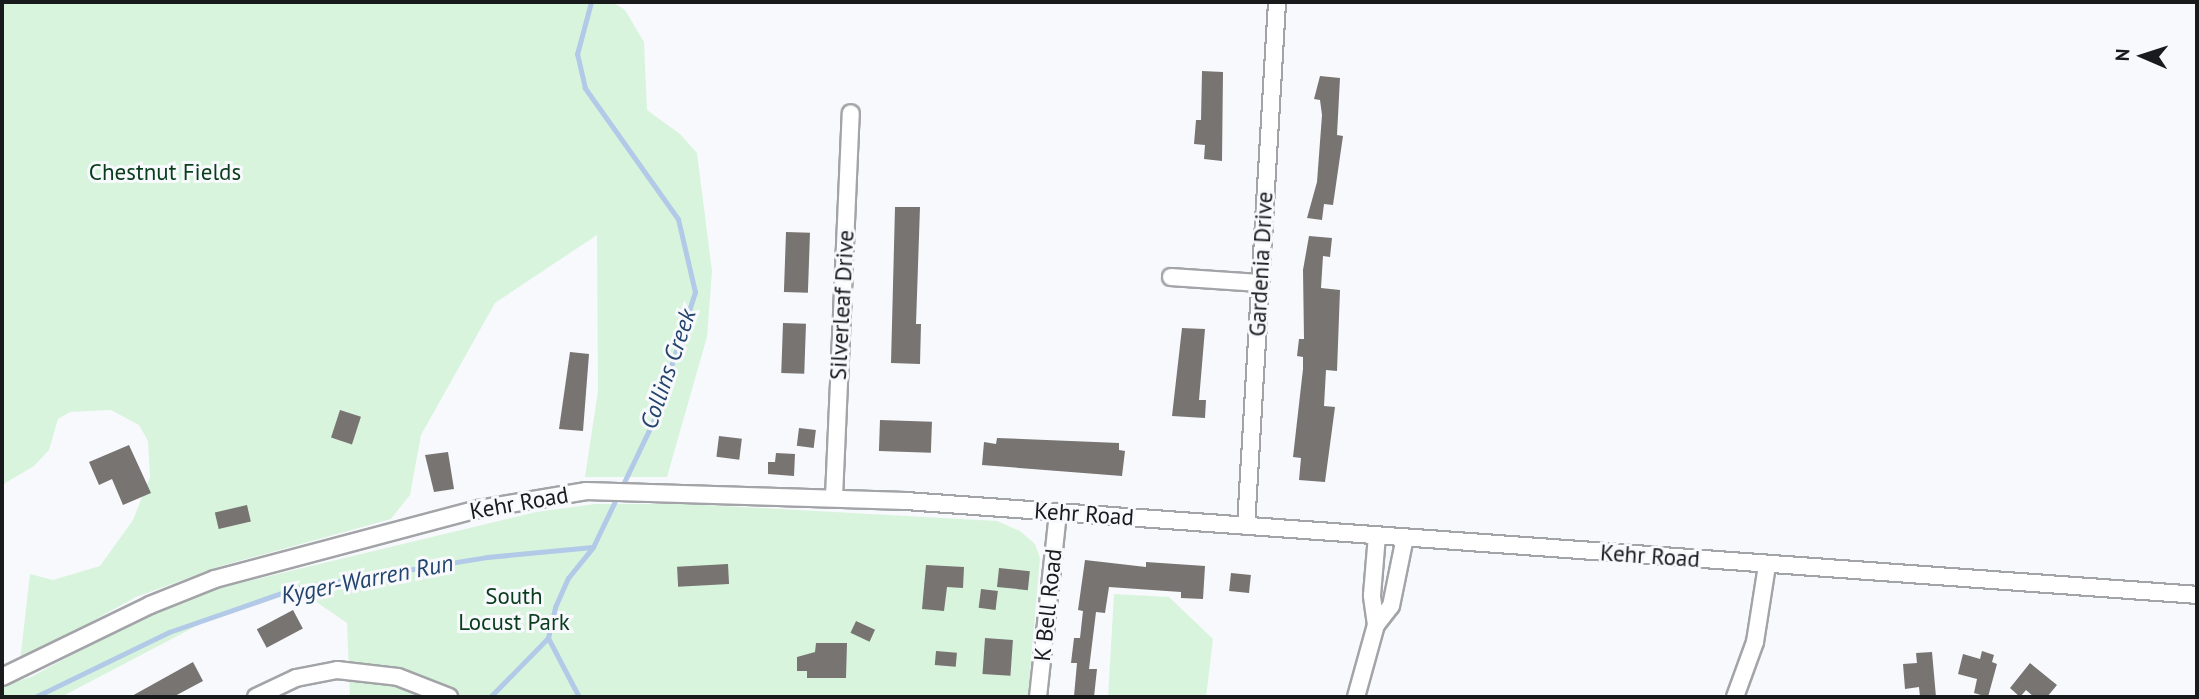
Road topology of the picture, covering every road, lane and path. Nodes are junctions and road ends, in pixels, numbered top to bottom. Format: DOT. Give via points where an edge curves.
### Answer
graph roads {
  1 [pos="1277,2"];
  2 [pos="851,113"];
  3 [pos="1171,277"];
  4 [pos="1259,283"];
  5 [pos="834,497"];
  6 [pos="1058,512"];
  7 [pos="1246,526"];
  8 [pos="1377,535"];
  9 [pos="1405,537"];
  10 [pos="1767,565"];
  11 [pos="2197,595"];
  12 [pos="1376,625"];
  13 [pos="2,677"];
  14 [pos="256,697"];
  15 [pos="449,697"];
  16 [pos="1038,697"];
  17 [pos="1356,697"];
  18 [pos="1735,697"];
  1 -- 4 [label="street, Gardenia Drive"];
  2 -- 5 [label="street, Silverleaf Drive"];
  3 -- 4 [label="street"];
  4 -- 7 [label="street, Gardenia Drive"];
  5 -- 6 [label="street, Kehr Road"];
  5 -- 13 [label="street, Kehr Road" via="586,491 478,509 215,579 150,605"];
  6 -- 7 [label="street, Kehr Road"];
  6 -- 16 [label="street, K Bell Road"];
  7 -- 8 [label="street, Kehr Road"];
  8 -- 9 [label="street, Kehr Road"];
  8 -- 12 [label="street" via="1371,595"];
  9 -- 10 [label="street, Kehr Road"];
  9 -- 12 [label="street" via="1391,606"];
  10 -- 11 [label="street, Kehr Road"];
  10 -- 18 [label="street" via="1755,642"];
  12 -- 17 [label="street"];
  14 -- 15 [label="street" via="315,673 359,671 419,682"];
}
